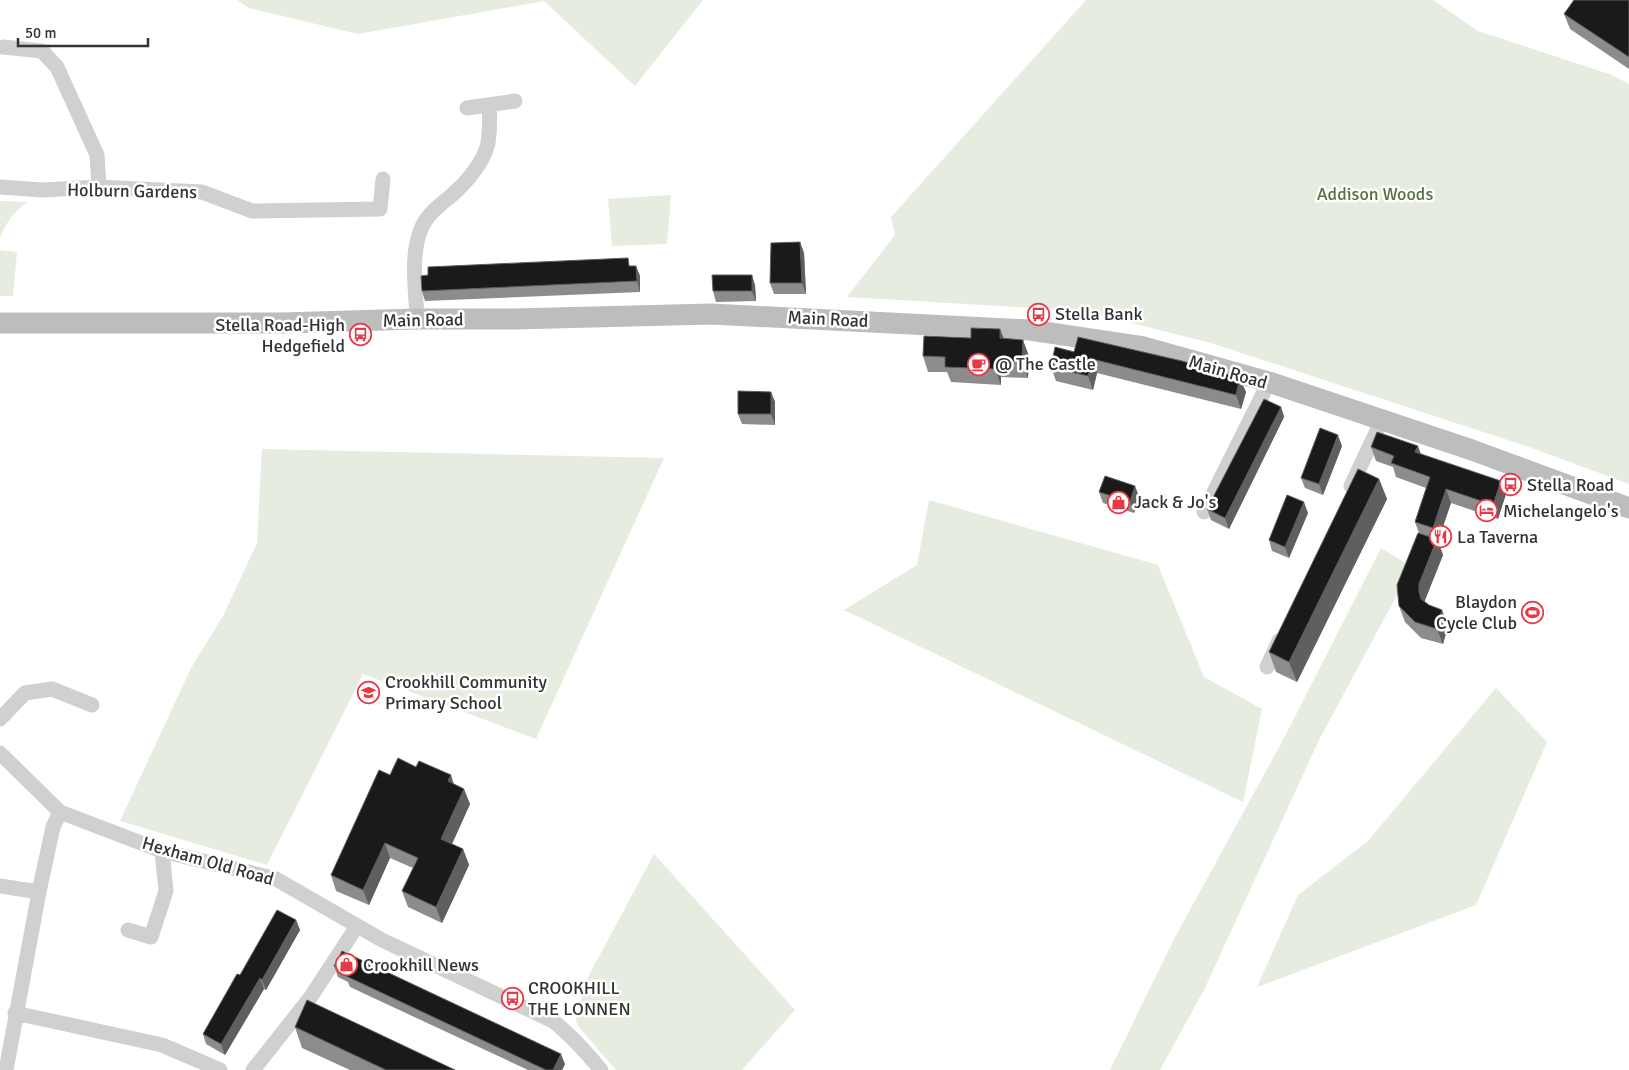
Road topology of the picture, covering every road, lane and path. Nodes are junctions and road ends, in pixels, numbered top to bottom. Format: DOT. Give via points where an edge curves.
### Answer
graph roads {
  1 [pos="3,47"];
  2 [pos="515,101"];
  3 [pos="489,105"];
  4 [pos="466,108"];
  5 [pos="383,179"];
  6 [pos="0,187"];
  7 [pos="99,187"];
  8 [pos="417,319"];
  9 [pos="0,323"];
  10 [pos="1268,382"];
  11 [pos="1382,420"];
  12 [pos="1345,500"];
  13 [pos="1629,508"];
  14 [pos="1204,512"];
  15 [pos="1283,632"];
  16 [pos="1267,667"];
  17 [pos="92,706"];
  18 [pos="0,719"];
  19 [pos="0,753"];
  20 [pos="60,812"];
  21 [pos="162,851"];
  22 [pos="0,886"];
  23 [pos="39,892"];
  24 [pos="357,926"];
  25 [pos="128,930"];
  26 [pos="15,1013"];
  27 [pos="6,1070"];
  28 [pos="220,1070"];
  29 [pos="253,1070"];
  30 [pos="600,1070"];
  1 -- 7 [label="street" via="42,51 57,67 97,156"];
  2 -- 3 [label="street"];
  3 -- 4 [label="street"];
  3 -- 8 [label="street" via="488,145 480,162 464,184 432,211 422,228 416,246"];
  5 -- 7 [label="street, Holburn Gardens" via="380,209 252,211 202,192"];
  6 -- 7 [label="street, Holburn Gardens" via="42,190"];
  8 -- 9 [label="main road, Main Road" via="281,323"];
  8 -- 10 [label="main road, Main Road" via="514,320 711,314 1030,330 1144,348"];
  10 -- 11 [label="main road, Main Road"];
  10 -- 14 [label="street"];
  11 -- 12 [label="street"];
  11 -- 13 [label="main road, Main Road"];
  15 -- 16 [label="street"];
  17 -- 18 [label="street" via="52,689 25,693"];
  19 -- 20 [label="street, Hexham Old Road"];
  20 -- 21 [label="street, Hexham Old Road"];
  20 -- 23 [label="street" via="53,827"];
  21 -- 24 [label="street, Hexham Old Road" via="276,879"];
  21 -- 25 [label="street" via="166,891 151,937"];
  22 -- 23 [label="street"];
  23 -- 26 [label="street"];
  24 -- 29 [label="street" via="310,998"];
  24 -- 30 [label="street, Hexham Old Road" via="552,1021 590,1056"];
  26 -- 27 [label="street"];
  26 -- 28 [label="street" via="162,1045"];
}
